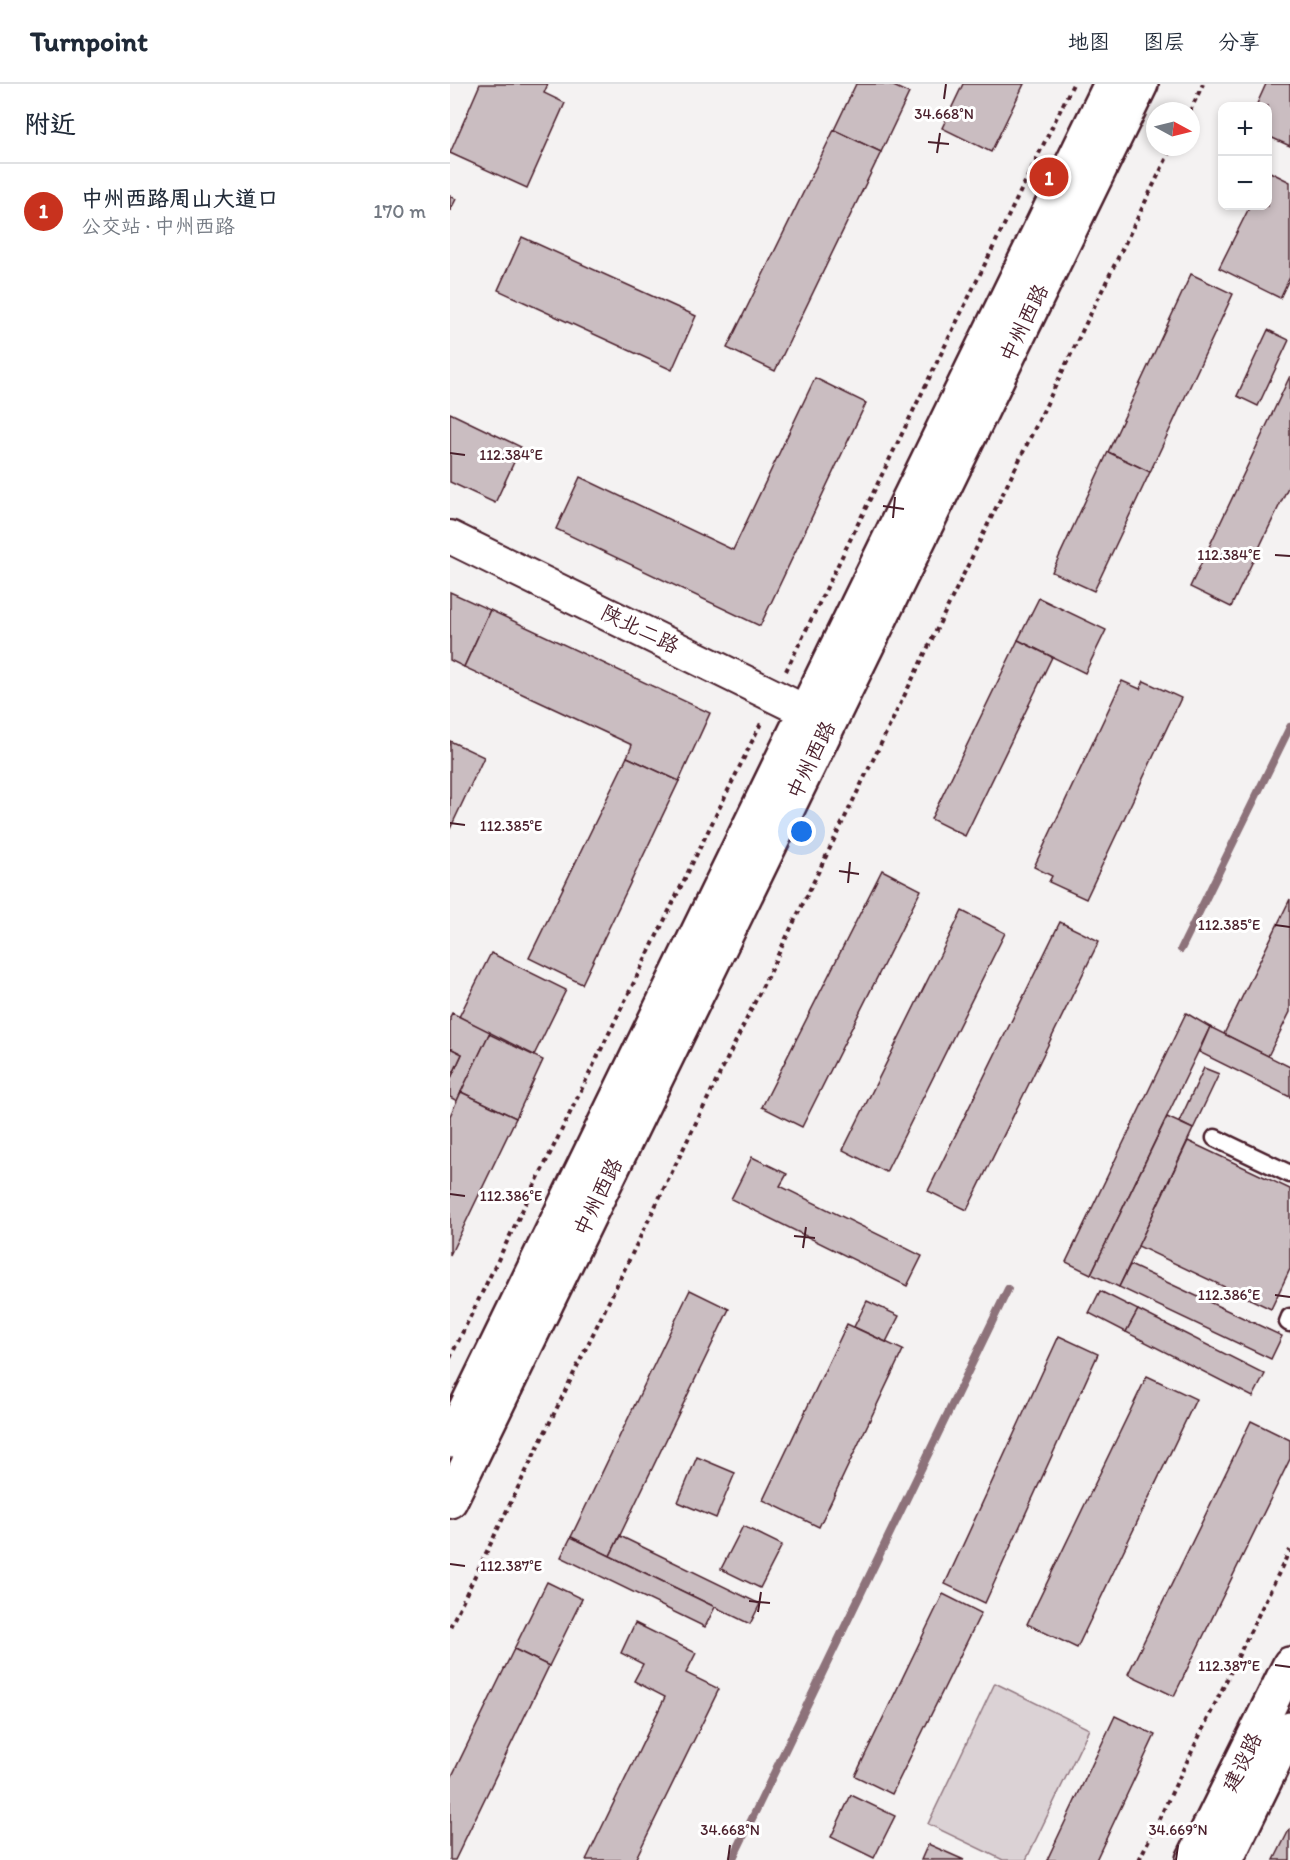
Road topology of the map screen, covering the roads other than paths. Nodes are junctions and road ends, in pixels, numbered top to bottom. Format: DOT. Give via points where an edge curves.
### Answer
graph roads {
  1 [pos="1111,84"];
  2 [pos="1141,84"];
  3 [pos="450,537"];
  4 [pos="817,717"];
  5 [pos="1215,1138"];
  6 [pos="1290,1174"];
  7 [pos="1290,1317"];
  8 [pos="1290,1323"];
  9 [pos="450,1442"];
  10 [pos="450,1501"];
  11 [pos="1290,1664"];
  12 [pos="1290,1729"];
  13 [pos="1193,1860"];
  14 [pos="1226,1860"];
  1 -- 4 [label="main road, 中州西路"];
  2 -- 4 [label="main road, 中州西路"];
  3 -- 4 [label="street, 陕北二路"];
  4 -- 9 [label="main road, 中州西路"];
  4 -- 10 [label="main road, 中州西路"];
  5 -- 6 [label="lane"];
  7 -- 8 [label="lane"];
  11 -- 13 [label="main road, 建设路"];
  12 -- 14 [label="main road, 建设路"];
}
